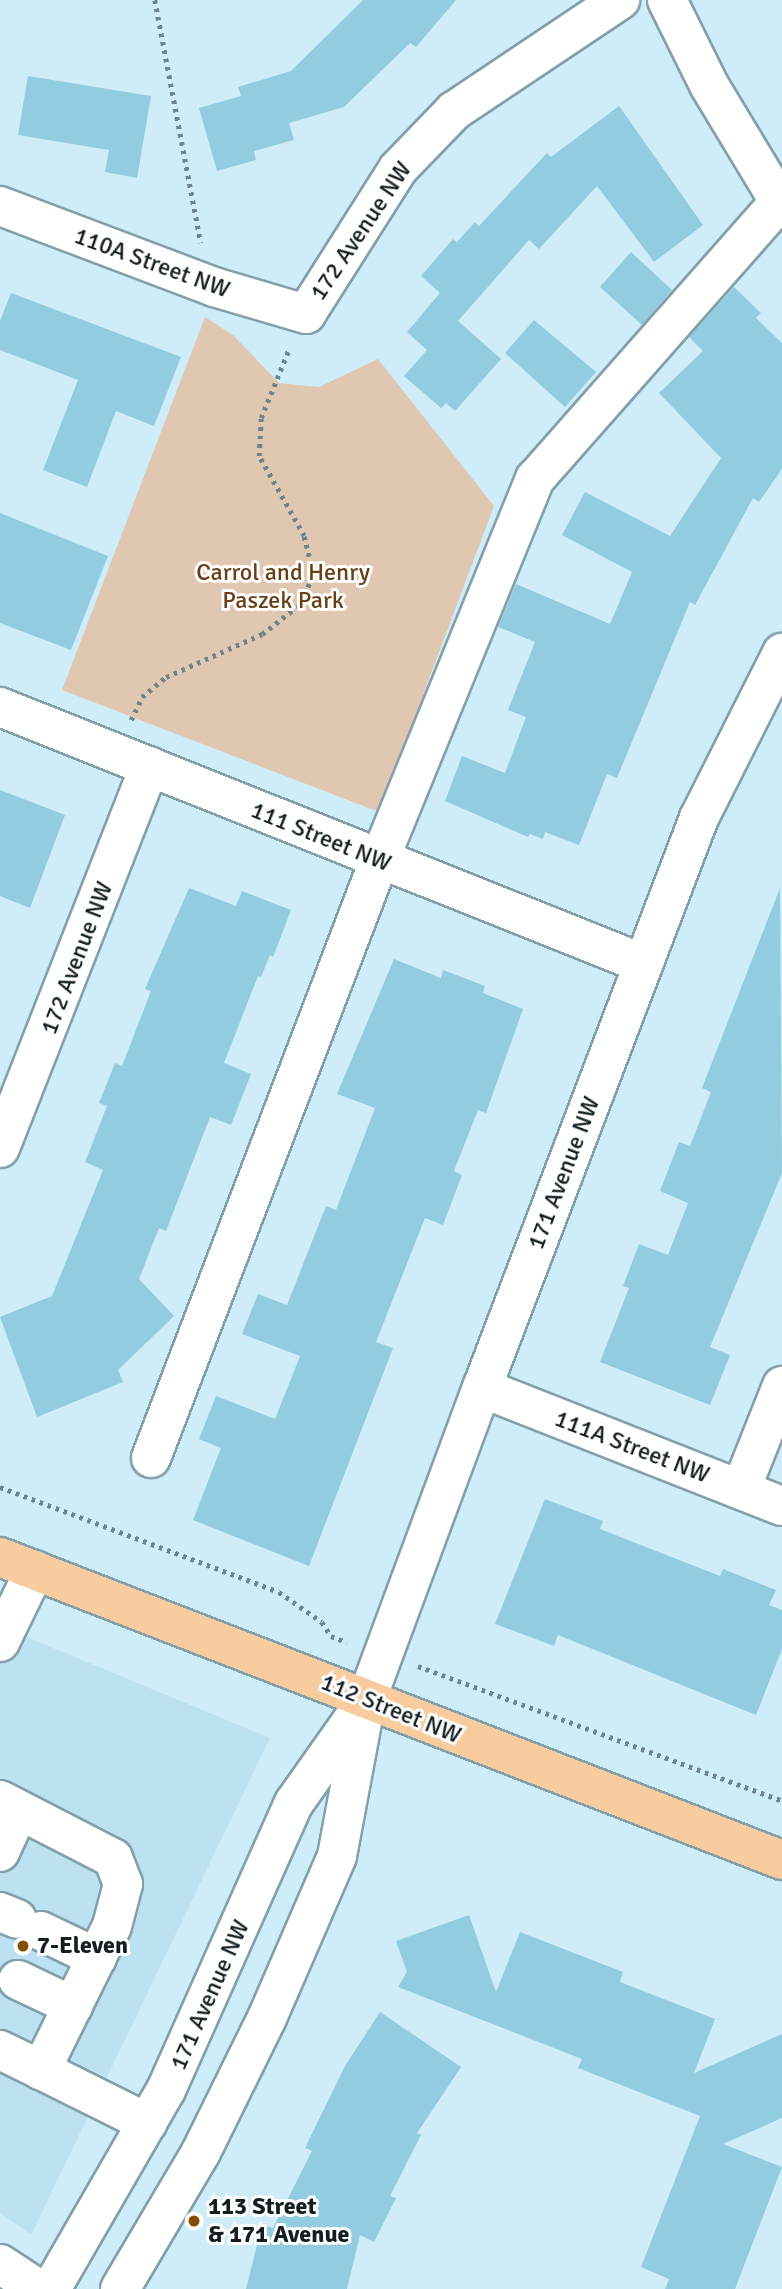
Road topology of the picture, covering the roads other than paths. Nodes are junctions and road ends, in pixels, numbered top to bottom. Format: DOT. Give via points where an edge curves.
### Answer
graph roads {
  1 [pos="620,0"];
  2 [pos="667,0"];
  3 [pos="781,204"];
  4 [pos="0,206"];
  5 [pos="306,314"];
  6 [pos="782,653"];
  7 [pos="0,707"];
  8 [pos="150,766"];
  9 [pos="379,861"];
  10 [pos="644,964"];
  11 [pos="0,1148"];
  12 [pos="782,1386"];
  13 [pos="482,1388"];
  14 [pos="151,1458"];
  15 [pos="741,1489"];
  16 [pos="782,1506"];
  17 [pos="0,1557"];
  18 [pos="35,1570"];
  19 [pos="0,1642"];
  20 [pos="366,1701"];
  21 [pos="10,1805"];
  22 [pos="0,1852"];
  23 [pos="782,1860"];
  24 [pos="19,1921"];
  25 [pos="97,1958"];
  26 [pos="18,1980"];
  27 [pos="73,2006"];
  28 [pos="0,2050"];
  29 [pos="41,2070"];
  30 [pos="148,2123"];
  31 [pos="0,2264"];
  32 [pos="38,2289"];
  33 [pos="51,2289"];
  34 [pos="120,2289"];
  1 -- 5 [label="street, 172 Avenue NW" via="454,111 398,169"];
  2 -- 3 [label="street" via="715,97"];
  3 -- 9 [label="street" via="536,480"];
  4 -- 5 [label="street, 110A Street NW" via="214,287"];
  6 -- 10 [label="street, 171 Avenue NW" via="699,818"];
  7 -- 8 [label="street, 111 Street NW"];
  8 -- 9 [label="street, 111 Street NW"];
  8 -- 11 [label="street, 172 Avenue NW"];
  9 -- 10 [label="street, 111 Street NW"];
  9 -- 14 [label="street"];
  10 -- 13 [label="street, 171 Avenue NW"];
  12 -- 15 [label="street"];
  13 -- 15 [label="street, 111A Street NW"];
  13 -- 20 [label="street, 171 Avenue NW"];
  15 -- 16 [label="street, 111A Street NW"];
  17 -- 18 [label="main road, 112 Street NW"];
  18 -- 19 [label="street"];
  18 -- 20 [label="main road, 112 Street NW"];
  20 -- 23 [label="main road, 112 Street NW"];
  20 -- 30 [label="street, 171 Avenue NW" via="294,1803 229,1956"];
  20 -- 34 [label="street, 171 Avenue NW" via="337,1856 267,2018 201,2152"];
  21 -- 22 [label="street"];
  21 -- 25 [label="street" via="113,1858 123,1884 113,1926"];
  24 -- 25 [label="street"];
  25 -- 27 [label="street"];
  26 -- 27 [label="street"];
  27 -- 29 [label="street"];
  28 -- 29 [label="street"];
  29 -- 30 [label="street"];
  30 -- 33 [label="street, 171 Avenue NW"];
  31 -- 32 [label="street"];
}
